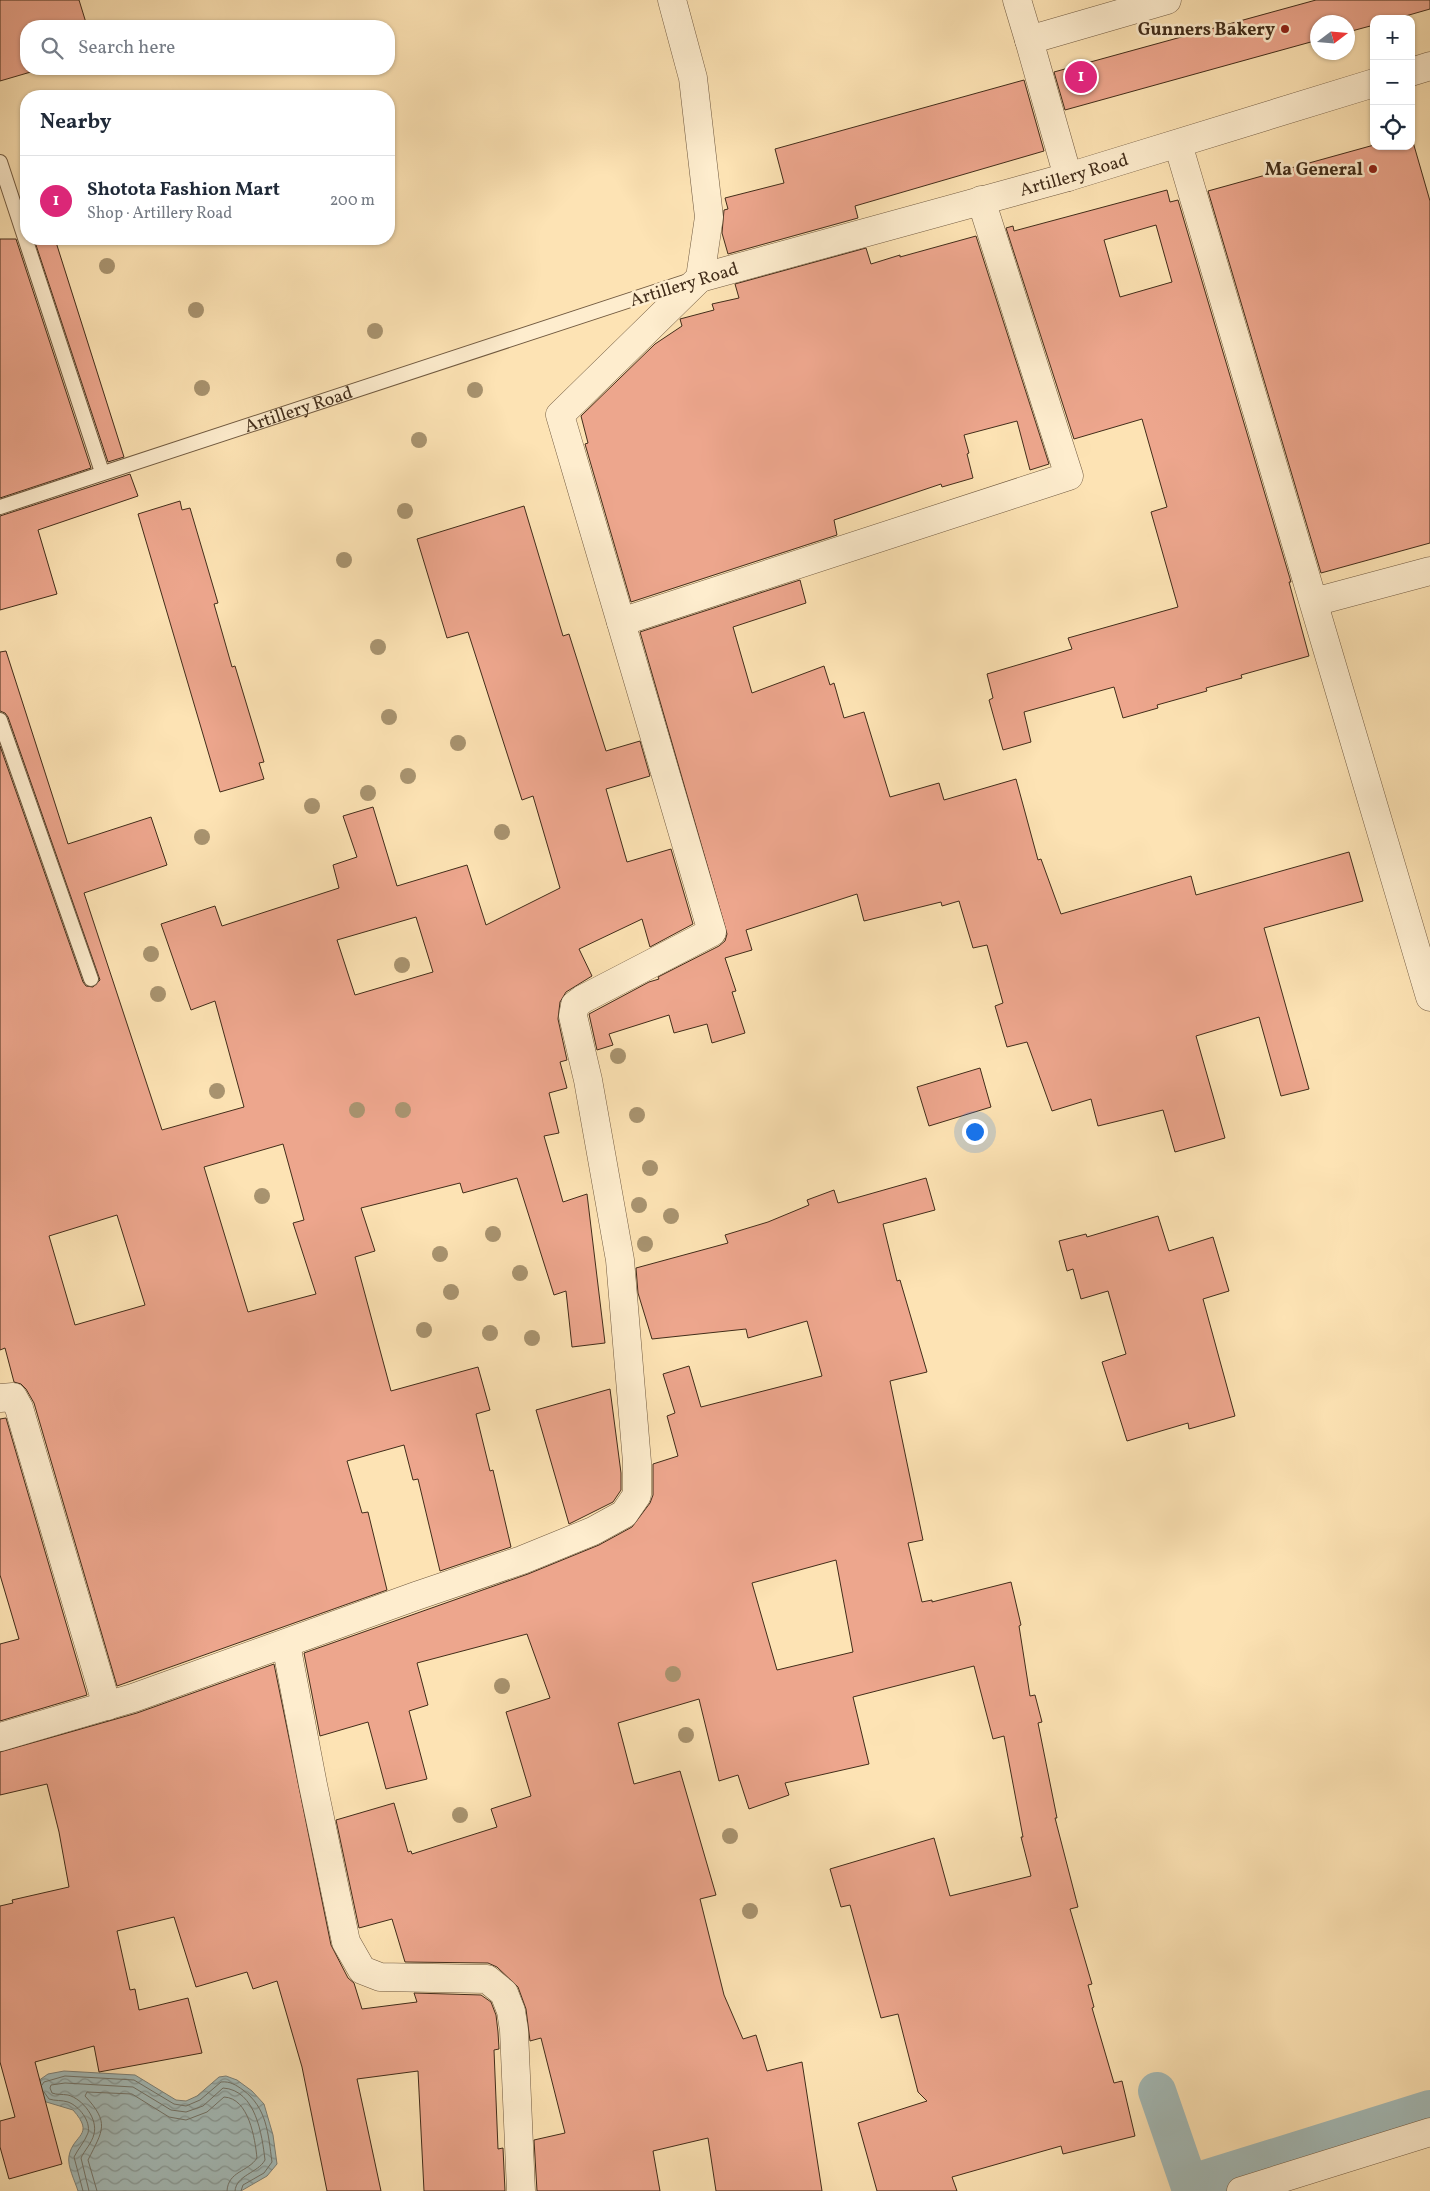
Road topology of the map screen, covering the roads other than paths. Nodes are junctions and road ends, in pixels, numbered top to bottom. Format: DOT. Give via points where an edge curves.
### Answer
graph roads {
  1 [pos="672,0"];
  2 [pos="1016,0"];
  3 [pos="1167,0"];
  4 [pos="1029,40"];
  5 [pos="1430,66"];
  6 [pos="1415,71"];
  7 [pos="1370,84"];
  8 [pos="1178,144"];
  9 [pos="0,162"];
  10 [pos="1068,177"];
  11 [pos="981,200"];
  12 [pos="20,223"];
  13 [pos="27,245"];
  14 [pos="700,278"];
  15 [pos="102,472"];
  16 [pos="0,507"];
  17 [pos="1430,571"];
  18 [pos="1314,602"];
  19 [pos="621,622"];
  20 [pos="0,720"];
  21 [pos="91,979"];
  22 [pos="1430,997"];
  23 [pos="0,1398"];
  24 [pos="286,1644"];
  25 [pos="107,1706"];
  26 [pos="0,1737"];
  27 [pos="1430,2132"];
  28 [pos="521,2191"];
  29 [pos="1241,2191"];
  1 -- 14 [label="street" via="693,78 709,217"];
  2 -- 4 [label="street"];
  3 -- 4 [label="street"];
  4 -- 10 [label="street"];
  5 -- 6 [label="street"];
  7 -- 8 [label="street, Artillery Road"];
  8 -- 10 [label="street, Artillery Road"];
  8 -- 18 [label="street"];
  9 -- 12 [label="lane"];
  10 -- 11 [label="street, Artillery Road"];
  11 -- 14 [label="street, Artillery Road"];
  11 -- 19 [label="street" via="1069,476"];
  13 -- 15 [label="lane"];
  14 -- 15 [label="lane, Artillery Road"];
  14 -- 19 [label="street" via="560,415"];
  15 -- 16 [label="lane, Artillery Road"];
  17 -- 18 [label="street"];
  18 -- 22 [label="street"];
  19 -- 24 [label="street" via="712,932 583,999 575,1005 573,1016 588,1080 620,1260 638,1462 637,1495 624,1514 593,1531 522,1560"];
  20 -- 21 [label="lane"];
  23 -- 25 [label="street" via="13,1397 19,1408"];
  24 -- 25 [label="street"];
  24 -- 28 [label="street" via="346,1942 362,1970 380,1978 487,1979 504,1993 514,2030"];
  25 -- 26 [label="street"];
  27 -- 29 [label="street"];
}
